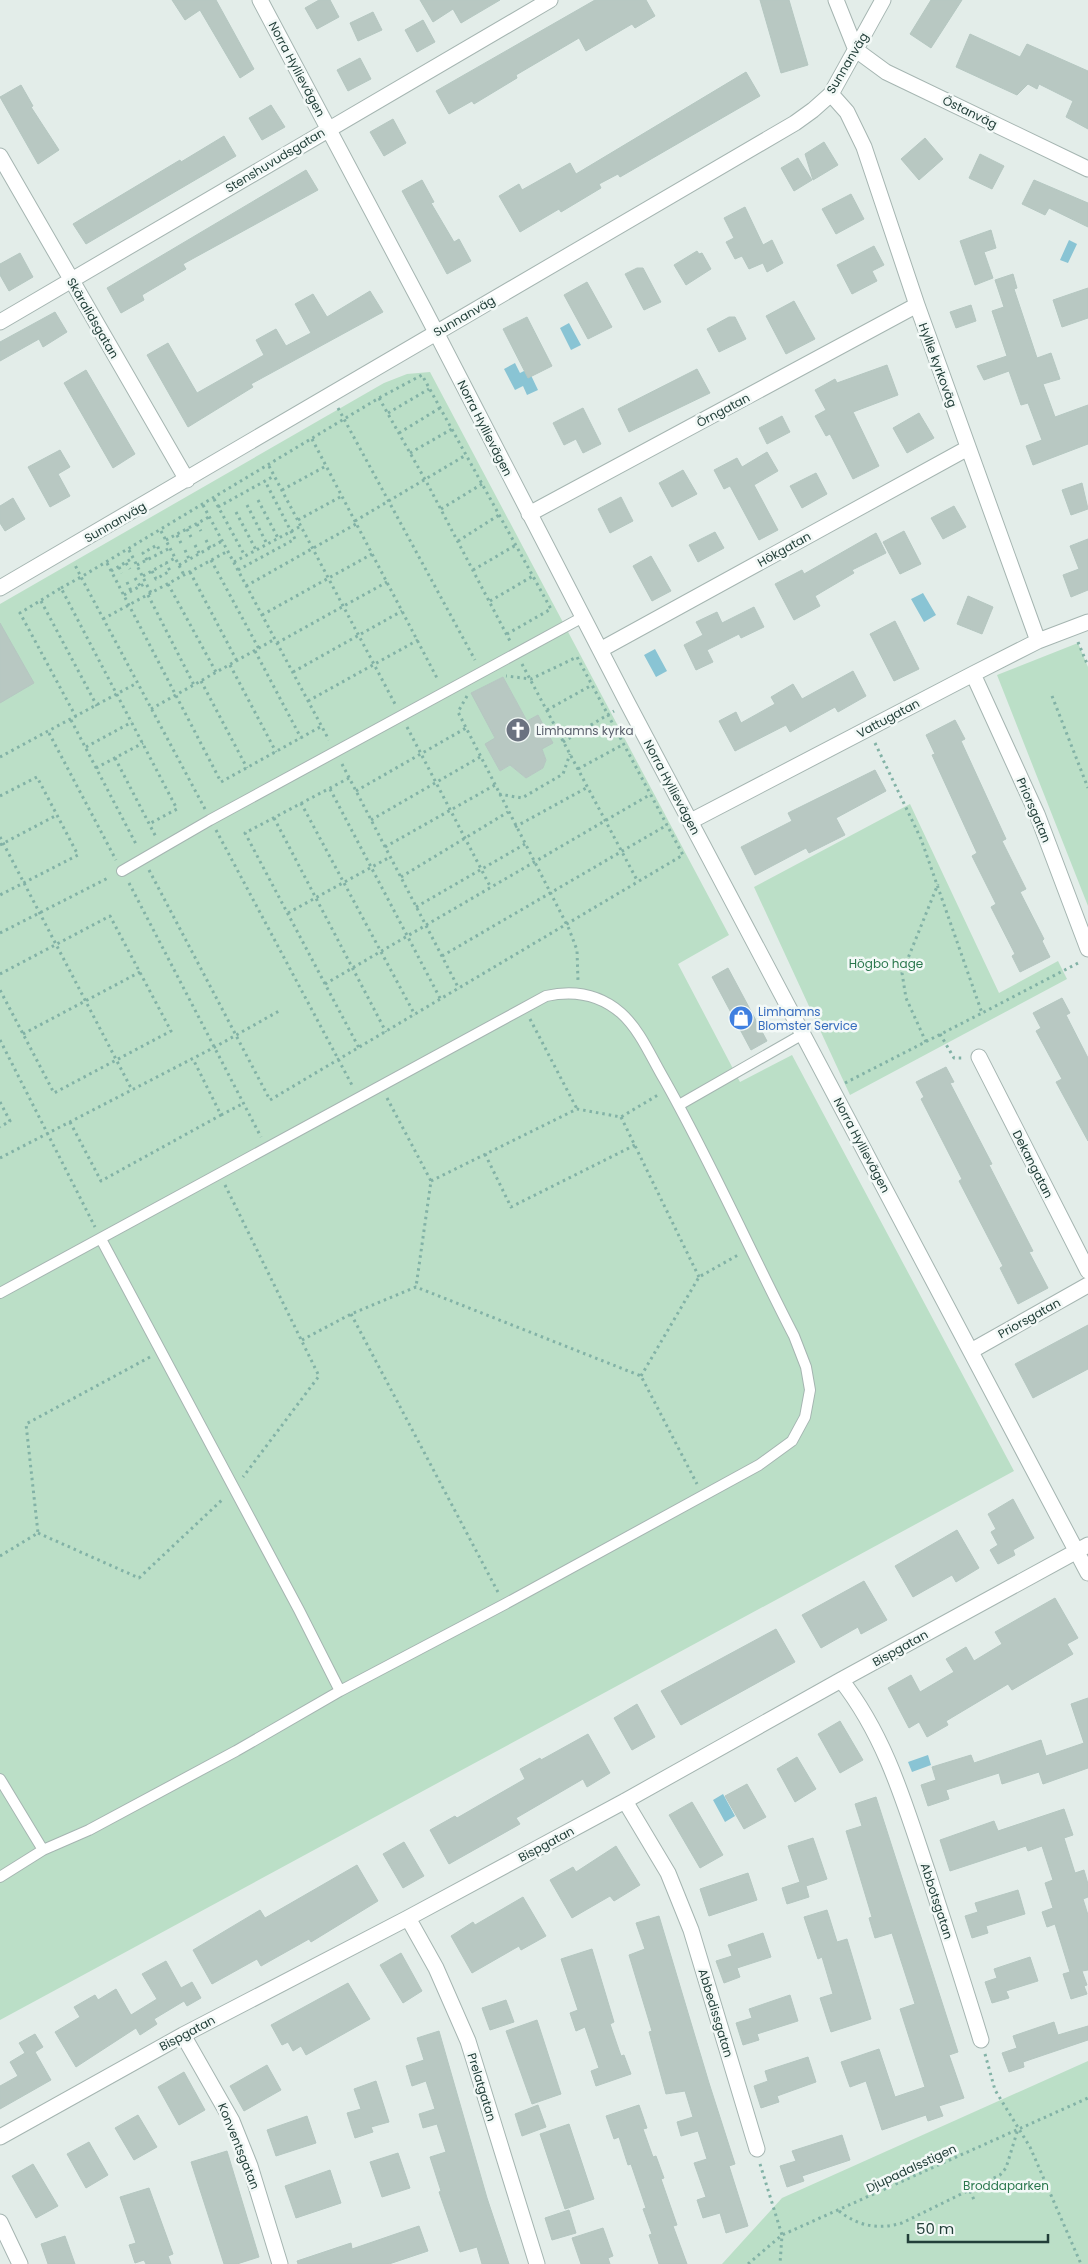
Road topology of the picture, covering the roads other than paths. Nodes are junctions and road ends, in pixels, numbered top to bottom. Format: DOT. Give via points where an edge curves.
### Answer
graph roads {
  1 [pos="260,0"];
  2 [pos="550,0"];
  3 [pos="836,0"];
  4 [pos="883,0"];
  5 [pos="856,50"];
  6 [pos="831,94"];
  7 [pos="329,128"];
  8 [pos="0,156"];
  9 [pos="1088,169"];
  10 [pos="72,280"];
  11 [pos="917,305"];
  12 [pos="0,322"];
  13 [pos="436,333"];
  14 [pos="968,448"];
  15 [pos="187,480"];
  16 [pos="529,514"];
  17 [pos="0,588"];
  18 [pos="583,617"];
  19 [pos="1088,622"];
  20 [pos="1038,641"];
  21 [pos="600,650"];
  22 [pos="973,674"];
  23 [pos="691,821"];
  24 [pos="122,871"];
  25 [pos="1088,949"];
  26 [pos="803,1034"];
  27 [pos="979,1057"];
  28 [pos="679,1105"];
  29 [pos="101,1239"];
  30 [pos="1088,1270"];
  31 [pos="1088,1286"];
  32 [pos="0,1293"];
  33 [pos="971,1351"];
  34 [pos="1082,1548"];
  35 [pos="1088,1573"];
  36 [pos="841,1680"];
  37 [pos="340,1691"];
  38 [pos="0,1779"];
  39 [pos="625,1801"];
  40 [pos="43,1850"];
  41 [pos="0,1877"];
  42 [pos="408,1918"];
  43 [pos="183,2034"];
  44 [pos="982,2040"];
  45 [pos="0,2137"];
  46 [pos="757,2149"];
  47 [pos="0,2222"];
  48 [pos="20,2264"];
  49 [pos="280,2264"];
  50 [pos="537,2264"];
  1 -- 7 [label="street, Norra Hyllievägen"];
  2 -- 7 [label="street, Stenshuvudsgatan"];
  3 -- 5 [label="street"];
  4 -- 5 [label="street, Sunnanväg"];
  5 -- 6 [label="street, Sunnanväg"];
  5 -- 9 [label="street, Östanväg" via="886,72"];
  6 -- 11 [label="street, Hyllie kyrkoväg" via="847,112 864,147"];
  6 -- 13 [label="street, Sunnanväg" via="795,123"];
  7 -- 10 [label="street, Stenshuvudsgatan"];
  7 -- 13 [label="street, Norra Hyllievägen"];
  8 -- 10 [label="street, Skäralidsgatan"];
  10 -- 12 [label="street, Stenshuvudsgatan"];
  10 -- 15 [label="street, Skäralidsgatan"];
  11 -- 14 [label="street, Hyllie kyrkoväg"];
  11 -- 16 [label="street, Örngatan"];
  13 -- 15 [label="street, Sunnanväg"];
  13 -- 16 [label="street, Norra Hyllievägen"];
  14 -- 20 [label="street, Hyllie kyrkoväg"];
  14 -- 21 [label="street, Hökgatan"];
  15 -- 17 [label="street, Sunnanväg"];
  16 -- 18 [label="street, Norra Hyllievägen"];
  18 -- 21 [label="street, Norra Hyllievägen"];
  18 -- 24 [label="lane"];
  19 -- 20 [label="street, Vattugatan"];
  20 -- 22 [label="street, Vattugatan"];
  21 -- 23 [label="street, Norra Hyllievägen"];
  22 -- 23 [label="street, Vattugatan"];
  22 -- 25 [label="street, Priorsgatan" via="1037,814"];
  23 -- 26 [label="street, Norra Hyllievägen"];
  26 -- 28 [label="lane"];
  26 -- 33 [label="street, Norra Hyllievägen"];
  27 -- 30 [label="street, Dekangatan"];
  28 -- 29 [label="lane" via="636,1031 621,1013 604,1001 567,991 546,996"];
  28 -- 37 [label="lane" via="794,1336 806,1367 810,1390 806,1417 792,1441 759,1465"];
  29 -- 32 [label="lane"];
  29 -- 37 [label="lane"];
  31 -- 33 [label="street, Priorsgatan"];
  33 -- 34 [label="street, Norra Hyllievägen"];
  34 -- 35 [label="street, Norra Hyllievägen"];
  34 -- 36 [label="street, Bispgatan"];
  36 -- 39 [label="street, Bispgatan"];
  36 -- 44 [label="street, Abbotsgatan" via="861,1705 884,1747"];
  37 -- 40 [label="lane" via="89,1830"];
  38 -- 40 [label="lane"];
  39 -- 42 [label="street, Bispgatan"];
  39 -- 46 [label="street, Abbedissgatan" via="668,1873 691,1930"];
  40 -- 41 [label="lane"];
  42 -- 43 [label="street, Bispgatan"];
  42 -- 50 [label="street, Prelatgatan" via="436,1968 468,2042"];
  43 -- 45 [label="street, Bispgatan"];
  43 -- 49 [label="street, Konventsgatan" via="232,2121 250,2166"];
  47 -- 48 [label="street"];
}
